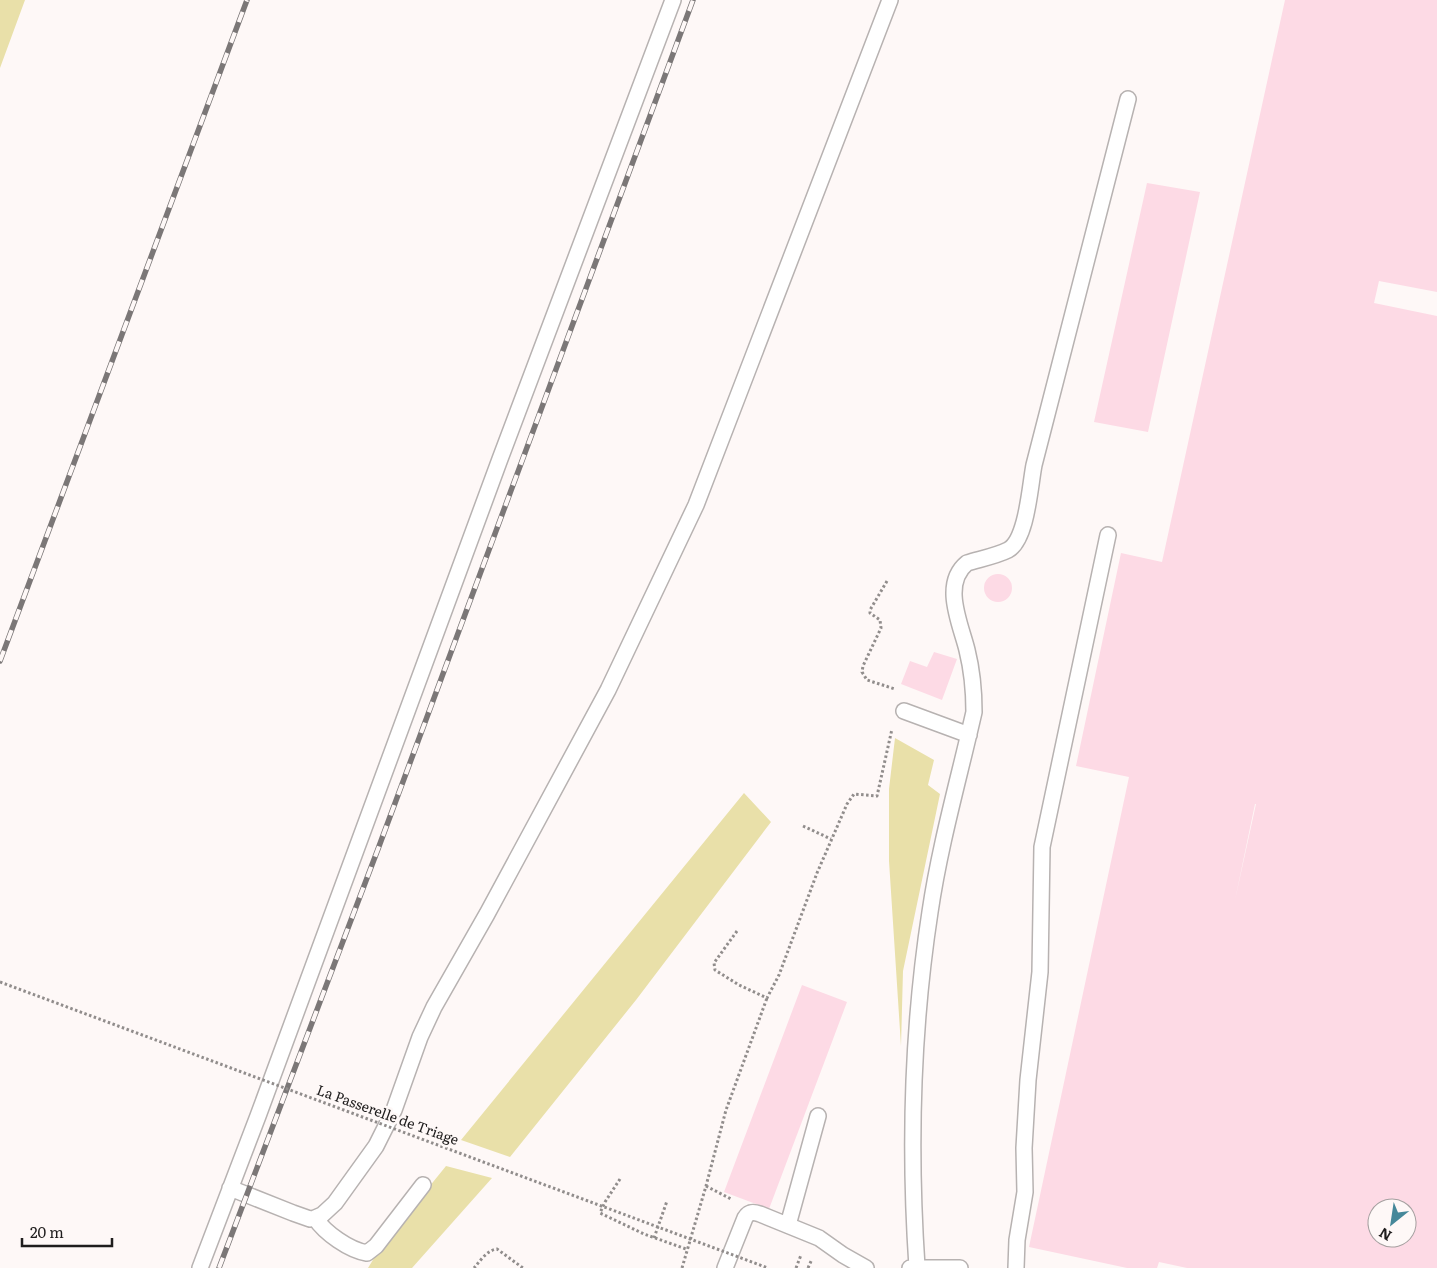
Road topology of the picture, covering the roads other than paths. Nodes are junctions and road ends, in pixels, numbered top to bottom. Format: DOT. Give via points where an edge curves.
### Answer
graph roads {
  1 [pos="673,0"];
  2 [pos="890,0"];
  3 [pos="1128,100"];
  4 [pos="1108,535"];
  5 [pos="899,716"];
  6 [pos="969,735"];
  7 [pos="818,1116"];
  8 [pos="423,1186"];
  9 [pos="230,1188"];
  10 [pos="315,1218"];
  11 [pos="788,1225"];
  12 [pos="200,1268"];
  13 [pos="725,1268"];
  14 [pos="866,1268"];
  15 [pos="914,1268"];
  16 [pos="960,1268"];
  17 [pos="1016,1268"];
  1 -- 9 [label="lane"];
  2 -- 10 [label="lane" via="696,505 608,690 434,1007 394,1110 376,1146 335,1203"];
  3 -- 6 [label="lane" via="1034,465 1020,536 1010,549 967,563 955,580 955,605 974,689"];
  4 -- 17 [label="lane" via="1042,846 1040,972 1028,1080 1025,1192"];
  5 -- 6 [label="lane"];
  6 -- 15 [label="lane" via="930,911 923,968 912,1129"];
  7 -- 11 [label="lane"];
  8 -- 10 [label="lane" via="367,1253 331,1235"];
  9 -- 10 [label="lane" via="293,1213"];
  9 -- 12 [label="lane"];
  11 -- 13 [label="lane" via="750,1212"];
  11 -- 14 [label="lane" via="819,1238"];
  15 -- 16 [label="lane"];
}
